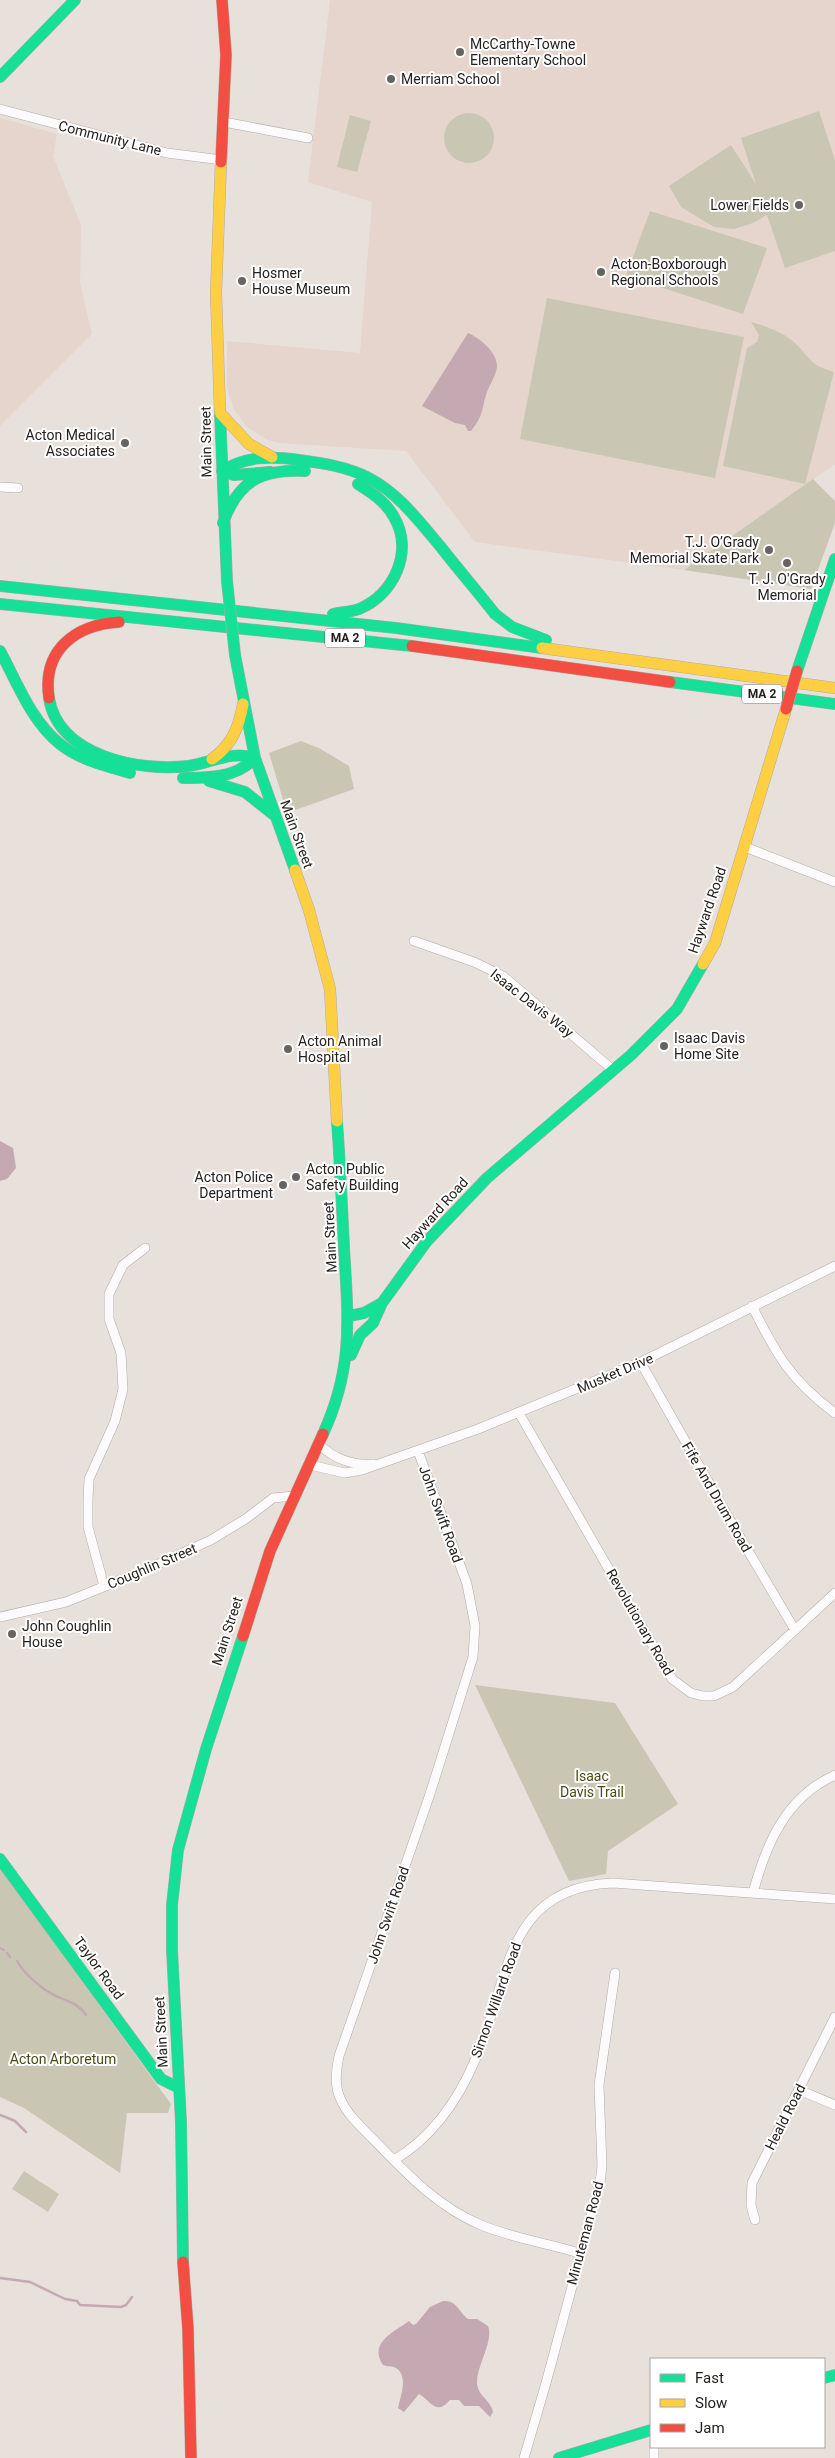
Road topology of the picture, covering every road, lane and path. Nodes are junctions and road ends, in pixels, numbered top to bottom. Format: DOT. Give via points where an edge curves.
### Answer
graph roads {
  1 [pos="75,0"];
  2 [pos="222,0"];
  3 [pos="0,77"];
  4 [pos="0,109"];
  5 [pos="224,122"];
  6 [pos="308,138"];
  7 [pos="222,160"];
  8 [pos="221,414"];
  9 [pos="287,460"];
  10 [pos="222,471"];
  11 [pos="270,472"];
  12 [pos="0,488"];
  13 [pos="18,488"];
  14 [pos="223,523"];
  15 [pos="835,559"];
  16 [pos="0,586"];
  17 [pos="0,604"];
  18 [pos="289,616"];
  19 [pos="157,619"];
  20 [pos="0,652"];
  21 [pos="581,652"];
  22 [pos="835,688"];
  23 [pos="243,704"];
  24 [pos="835,704"];
  25 [pos="255,758"];
  26 [pos="203,764"];
  27 [pos="184,778"];
  28 [pos="274,815"];
  29 [pos="745,847"];
  30 [pos="835,882"];
  31 [pos="414,941"];
  32 [pos="613,1070"];
  33 [pos="145,1248"];
  34 [pos="835,1266"];
  35 [pos="382,1304"];
  36 [pos="752,1306"];
  37 [pos="349,1316"];
  38 [pos="367,1327"];
  39 [pos="349,1329"];
  40 [pos="641,1363"];
  41 [pos="344,1372"];
  42 [pos="519,1413"];
  43 [pos="835,1413"];
  44 [pos="320,1445"];
  45 [pos="418,1451"];
  46 [pos="386,1462"];
  47 [pos="310,1465"];
  48 [pos="294,1496"];
  49 [pos="104,1586"];
  50 [pos="835,1593"];
  51 [pos="0,1617"];
  52 [pos="796,1630"];
  53 [pos="835,1775"];
  54 [pos="0,1858"];
  55 [pos="753,1893"];
  56 [pos="835,1898"];
  57 [pos="615,1973"];
  58 [pos="835,2017"];
  59 [pos="178,2088"];
  60 [pos="799,2090"];
  61 [pos="835,2105"];
  62 [pos="394,2160"];
  63 [pos="755,2220"];
  64 [pos="579,2253"];
  65 [pos="650,2430"];
  66 [pos="192,2458"];
  67 [pos="524,2458"];
  68 [pos="559,2458"];
  1 -- 3 [label="main road"];
  2 -- 5 [label="main road, Main Street" via="226,55"];
  4 -- 7 [label="street, Community Lane" via="167,152"];
  5 -- 6 [label="street"];
  5 -- 7 [label="main road, Main Street"];
  7 -- 8 [label="main road, Main Street" via="216,270"];
  8 -- 9 [label="main road" via="258,451"];
  8 -- 10 [label="main road, Main Street"];
  9 -- 10 [label="main road" via="244,460"];
  9 -- 21 [label="main road" via="339,466 385,487 416,516 502,621 522,632"];
  10 -- 11 [label="main road" via="238,476"];
  10 -- 14 [label="main road, Main Street"];
  11 -- 14 [label="main road" via="254,478 240,489"];
  11 -- 18 [label="main road" via="320,473 362,486 386,504 397,521 402,538 397,575 386,592 372,603 348,613"];
  12 -- 13 [label="street"];
  14 -- 23 [label="main road, Main Street, bridge" via="235,655"];
  15 -- 29 [label="main road, Hayward Road, bridge" via="816,610"];
  16 -- 18 [label="main road, MA 2"];
  17 -- 19 [label="main road, MA 2"];
  18 -- 21 [label="main road, MA 2"];
  19 -- 24 [label="main road, MA 2" via="445,650"];
  19 -- 26 [label="main road" via="94,625 69,638 50,668 51,707 58,724 68,735 96,751 123,760 160,766"];
  20 -- 27 [label="main road" via="36,718 63,748 114,769"];
  21 -- 22 [label="main road, MA 2"];
  23 -- 25 [label="main road, Main Street"];
  23 -- 26 [label="main road" via="239,725 231,742 219,755"];
  25 -- 26 [label="main road" via="241,754"];
  25 -- 27 [label="main road" via="248,765 227,774"];
  25 -- 28 [label="main road, Main Street"];
  27 -- 28 [label="main road" via="240,788"];
  28 -- 37 [label="main road, Main Street" via="309,910 330,989"];
  29 -- 30 [label="street"];
  29 -- 32 [label="main road, Hayward Road" via="715,942 690,989 656,1032"];
  31 -- 32 [label="street, Isaac Davis Way" via="503,976"];
  32 -- 35 [label="main road, Hayward Road" via="474,1191 427,1240"];
  33 -- 49 [label="street" via="123,1265 109,1294 109,1319 121,1353 123,1388 115,1421 89,1478 88,1500 88,1527"];
  34 -- 36 [label="street, Musket Drive"];
  35 -- 37 [label="main road"];
  35 -- 38 [label="main road, Hayward Road" via="373,1323"];
  36 -- 40 [label="street, Musket Drive"];
  36 -- 43 [label="street" via="768,1340 798,1382"];
  37 -- 39 [label="main road, Main Street"];
  38 -- 39 [label="main road" via="354,1332"];
  38 -- 41 [label="main road, Hayward Road" via="357,1339"];
  39 -- 41 [label="main road, Main Street"];
  40 -- 42 [label="street, Musket Drive"];
  40 -- 52 [label="street, Fife And Drum Road"];
  41 -- 44 [label="main road, Main Street"];
  42 -- 45 [label="street, Musket Drive"];
  42 -- 52 [label="street, Revolutionary Road" via="650,1644 679,1685 703,1696 723,1692"];
  44 -- 46 [label="street, Musket Drive" via="329,1454 344,1460 366,1464"];
  44 -- 47 [label="main road, Main Street"];
  45 -- 46 [label="street, Musket Drive"];
  45 -- 62 [label="street, John Swift Road" via="467,1584 476,1636 456,1719 339,2056 336,2074 341,2101"];
  46 -- 47 [label="street, Musket Drive" via="345,1473"];
  47 -- 48 [label="main road, Main Street"];
  48 -- 49 [label="street, Coughlin Street" via="273,1498 211,1540"];
  48 -- 59 [label="main road, Main Street" via="270,1551 248,1616 186,1814 178,1850 172,1906"];
  49 -- 51 [label="street, Coughlin Street" via="66,1602"];
  50 -- 52 [label="street, Revolutionary Road"];
  53 -- 55 [label="street" via="808,1790 784,1816 765,1853"];
  54 -- 59 [label="main road, Taylor Road" via="161,2078"];
  55 -- 56 [label="street, Simon Willard Road"];
  55 -- 62 [label="street, Simon Willard Road" via="613,1883 582,1886 556,1896 531,1918 516,1942 476,2059 451,2106 436,2127 415,2147"];
  57 -- 64 [label="street, Minuteman Road" via="599,2086 600,2183"];
  58 -- 60 [label="street, Heald Road"];
  59 -- 66 [label="main road, Main Street"];
  60 -- 61 [label="street"];
  60 -- 63 [label="street, Heald Road" via="752,2183 751,2205"];
  62 -- 64 [label="street, John Swift Road" via="442,2205 480,2225"];
  64 -- 67 [label="street, Minuteman Road"];
  65 -- 68 [label="main road"];
}
